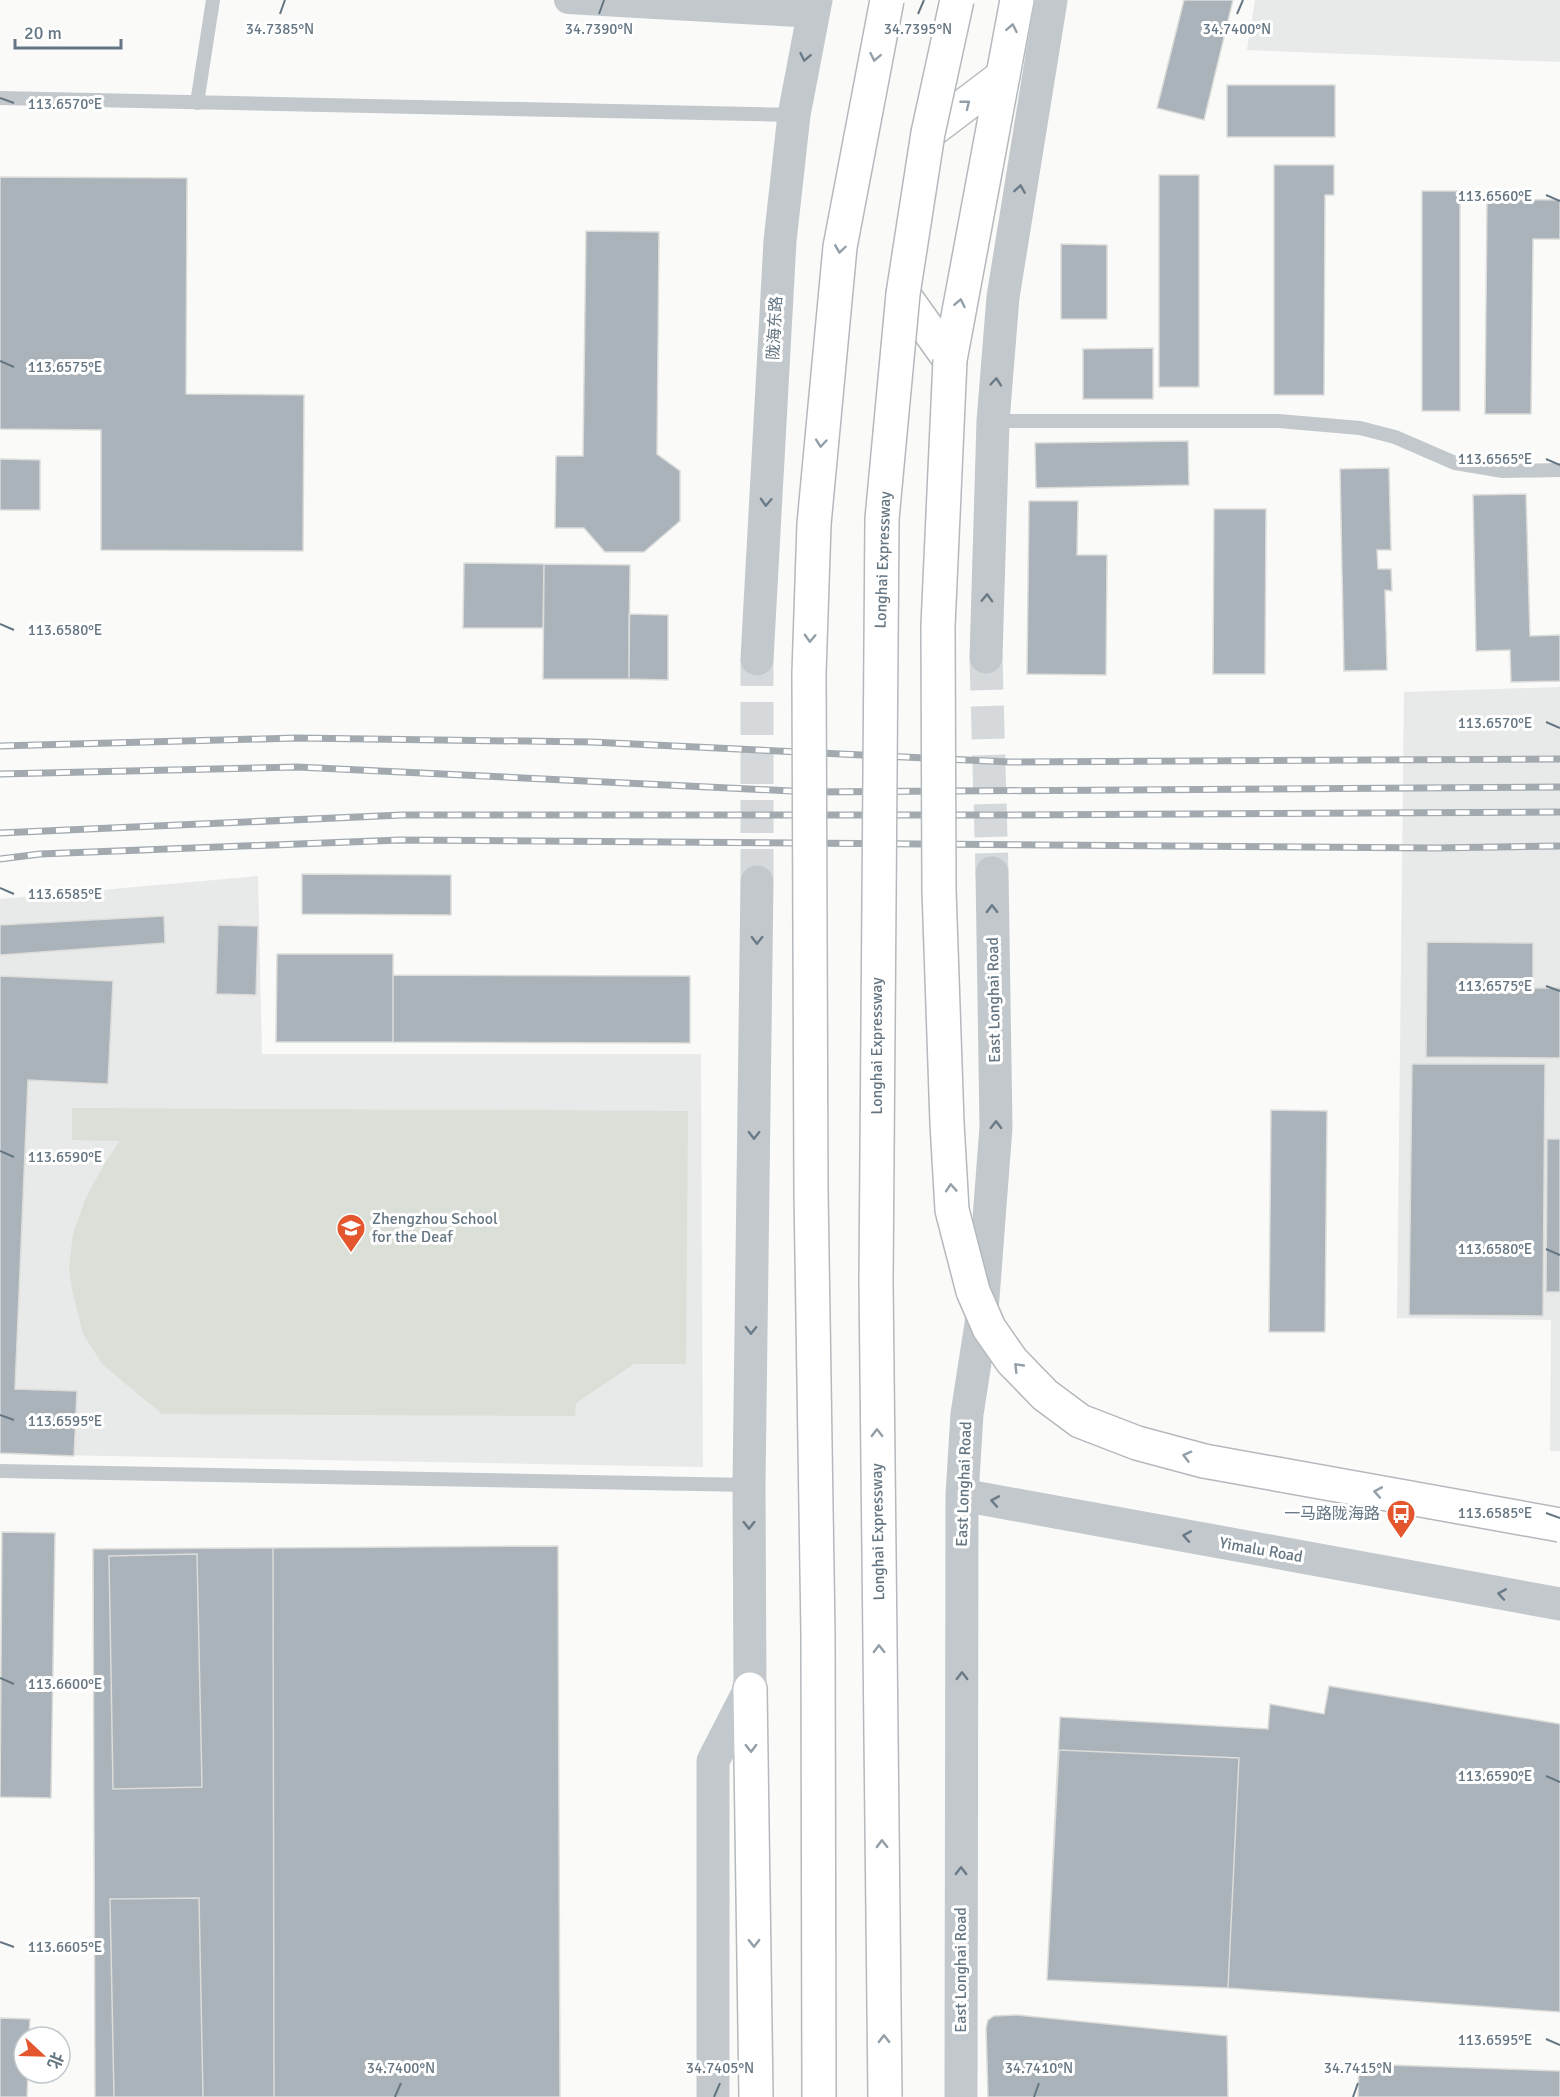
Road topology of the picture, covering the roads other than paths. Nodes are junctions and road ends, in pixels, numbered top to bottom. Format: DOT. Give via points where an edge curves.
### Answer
graph roads {
  1 [pos="213,0"];
  2 [pos="568,0"];
  3 [pos="886,0"];
  4 [pos="957,0"];
  5 [pos="1017,0"];
  6 [pos="1051,0"];
  7 [pos="815,7"];
  8 [pos="1003,76"];
  9 [pos="0,98"];
  10 [pos="197,104"];
  11 [pos="794,115"];
  12 [pos="928,133"];
  13 [pos="903,294"];
  14 [pos="950,360"];
  15 [pos="993,421"];
  16 [pos="1560,470"];
  17 [pos="986,657"];
  18 [pos="757,659"];
  19 [pos="992,873"];
  20 [pos="757,882"];
  21 [pos="0,1471"];
  22 [pos="749,1485"];
  23 [pos="962,1495"];
  24 [pos="1560,1525"];
  25 [pos="1560,1604"];
  26 [pos="750,1689"];
  27 [pos="713,2097"];
  28 [pos="756,2097"];
  29 [pos="819,2097"];
  30 [pos="885,2097"];
  31 [pos="961,2097"];
  1 -- 10 [label="lane"];
  2 -- 7 [label="street"];
  3 -- 29 [label="highway, one-way, bridge" via="840,248 814,524 809,673"];
  4 -- 12 [label="highway, Longhai Expressway, bridge"];
  8 -- 5 [label="highway, one-way"];
  15 -- 6 [label="street, one-way" via="1003,297"];
  7 -- 11 [label="street, 陇海东路, one-way"];
  12 -- 8 [label="highway, one-way"];
  14 -- 8 [label="highway, one-way"];
  9 -- 10 [label="lane"];
  10 -- 11 [label="lane"];
  11 -- 18 [label="street, 陇海东路, one-way" via="780,241"];
  12 -- 13 [label="highway, Longhai Expressway, bridge"];
  13 -- 14 [label="highway"];
  30 -- 13 [label="highway, Longhai Expressway, one-way, bridge" via="876,1281 880,656 882,519"];
  24 -- 14 [label="highway, one-way, bridge" via="1204,1461 1137,1443 1080,1420 1045,1395 1012,1361 989,1328 973,1291 952,1210 947,1123 939,890 938,626"];
  15 -- 16 [label="lane" via="1278,421 1360,428 1395,437 1455,462 1503,471"];
  17 -- 15 [label="street, one-way"];
  23 -- 19 [label="street, East Longhai Road, one-way" via="967,1414 981,1324 996,1126"];
  20 -- 22 [label="street, one-way"];
  21 -- 22 [label="lane"];
  22 -- 26 [label="street, one-way"];
  25 -- 23 [label="street, Yimalu Road, one-way"];
  31 -- 23 [label="street, East Longhai Road, one-way"];
  26 -- 27 [label="street" via="712,1761"];
  26 -- 28 [label="highway, one-way"];
}
